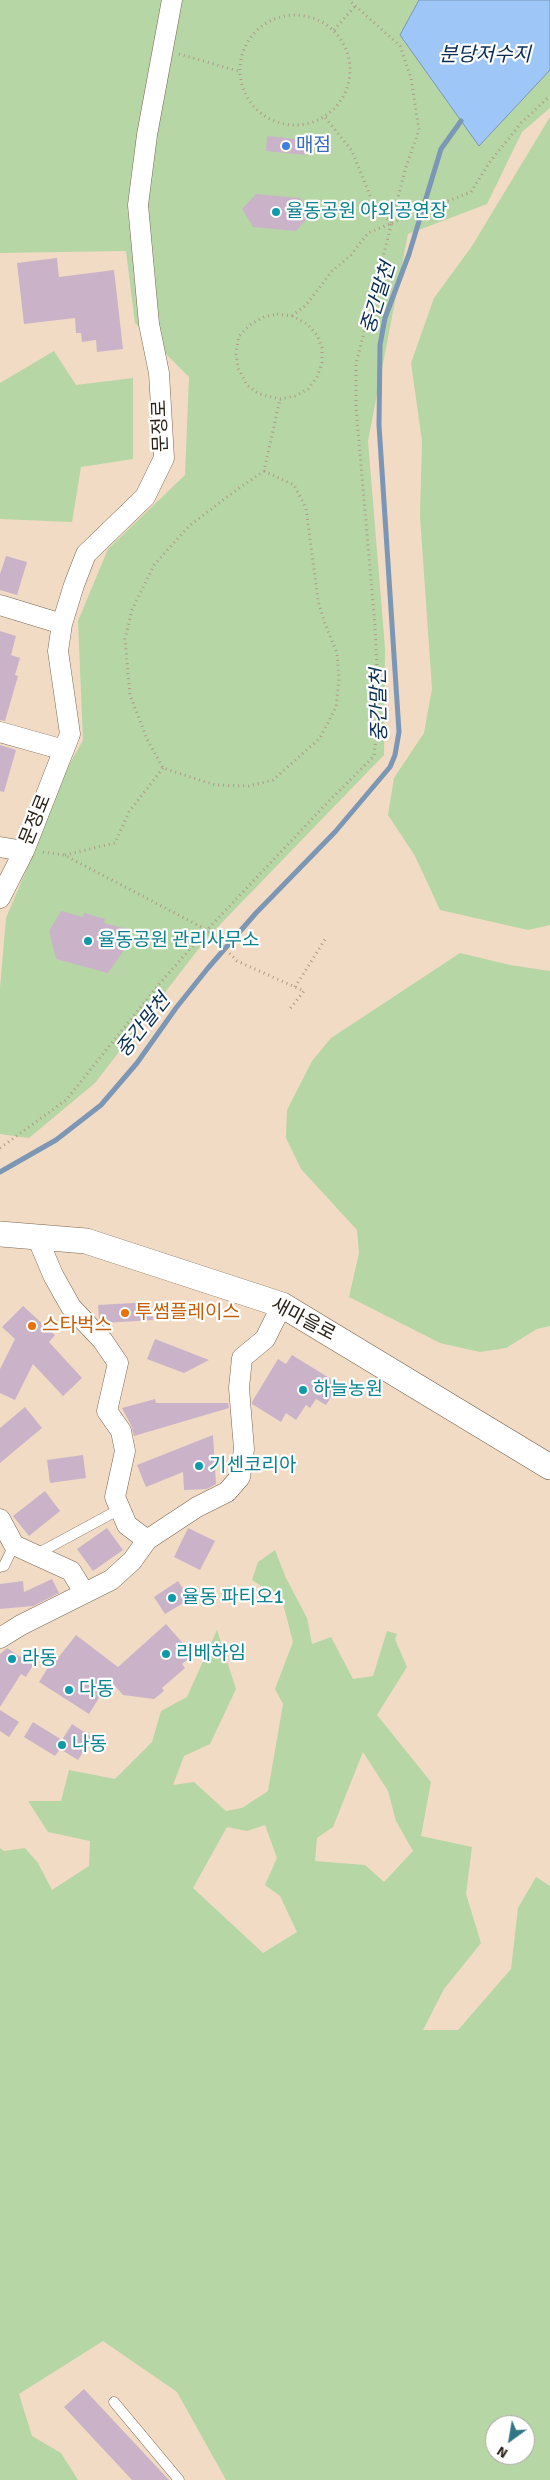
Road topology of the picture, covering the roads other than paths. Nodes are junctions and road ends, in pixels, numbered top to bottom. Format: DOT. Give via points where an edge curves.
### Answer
graph roads {
  1 [pos="172,0"];
  2 [pos="0,605"];
  3 [pos="62,624"];
  4 [pos="0,732"];
  5 [pos="64,750"];
  6 [pos="0,848"];
  7 [pos="30,851"];
  8 [pos="0,898"];
  9 [pos="0,1234"];
  10 [pos="36,1237"];
  11 [pos="282,1305"];
  12 [pos="550,1467"];
  13 [pos="120,1509"];
  14 [pos="0,1519"];
  15 [pos="147,1540"];
  16 [pos="14,1545"];
  17 [pos="34,1556"];
  18 [pos="0,1567"];
  19 [pos="84,1592"];
  20 [pos="0,1638"];
  21 [pos="114,2402"];
  22 [pos="179,2480"];
  1 -- 3 [label="street, 문정로" via="147,135 138,206 149,324 159,373 164,458 144,497 86,554"];
  2 -- 3 [label="street"];
  3 -- 5 [label="street, 문정로" via="58,651 70,734"];
  4 -- 5 [label="street"];
  5 -- 7 [label="street, 문정로"];
  6 -- 7 [label="street"];
  7 -- 8 [label="street, 문정로"];
  9 -- 10 [label="street, 새마을로"];
  10 -- 11 [label="street, 새마을로" via="86,1241"];
  10 -- 13 [label="street" via="52,1275 71,1307 118,1362 108,1411 121,1432 125,1451 115,1497"];
  11 -- 12 [label="street, 새마을로"];
  11 -- 15 [label="street" via="265,1339 242,1358 239,1388 244,1449 240,1477 227,1492 197,1507"];
  13 -- 15 [label="street" via="127,1525"];
  13 -- 17 [label="lane"];
  14 -- 16 [label="street"];
  15 -- 19 [label="street" via="132,1561 112,1580"];
  16 -- 17 [label="street"];
  16 -- 18 [label="lane" via="4,1566"];
  17 -- 19 [label="street" via="71,1572"];
  19 -- 20 [label="street"];
  21 -- 22 [label="lane"];
}
